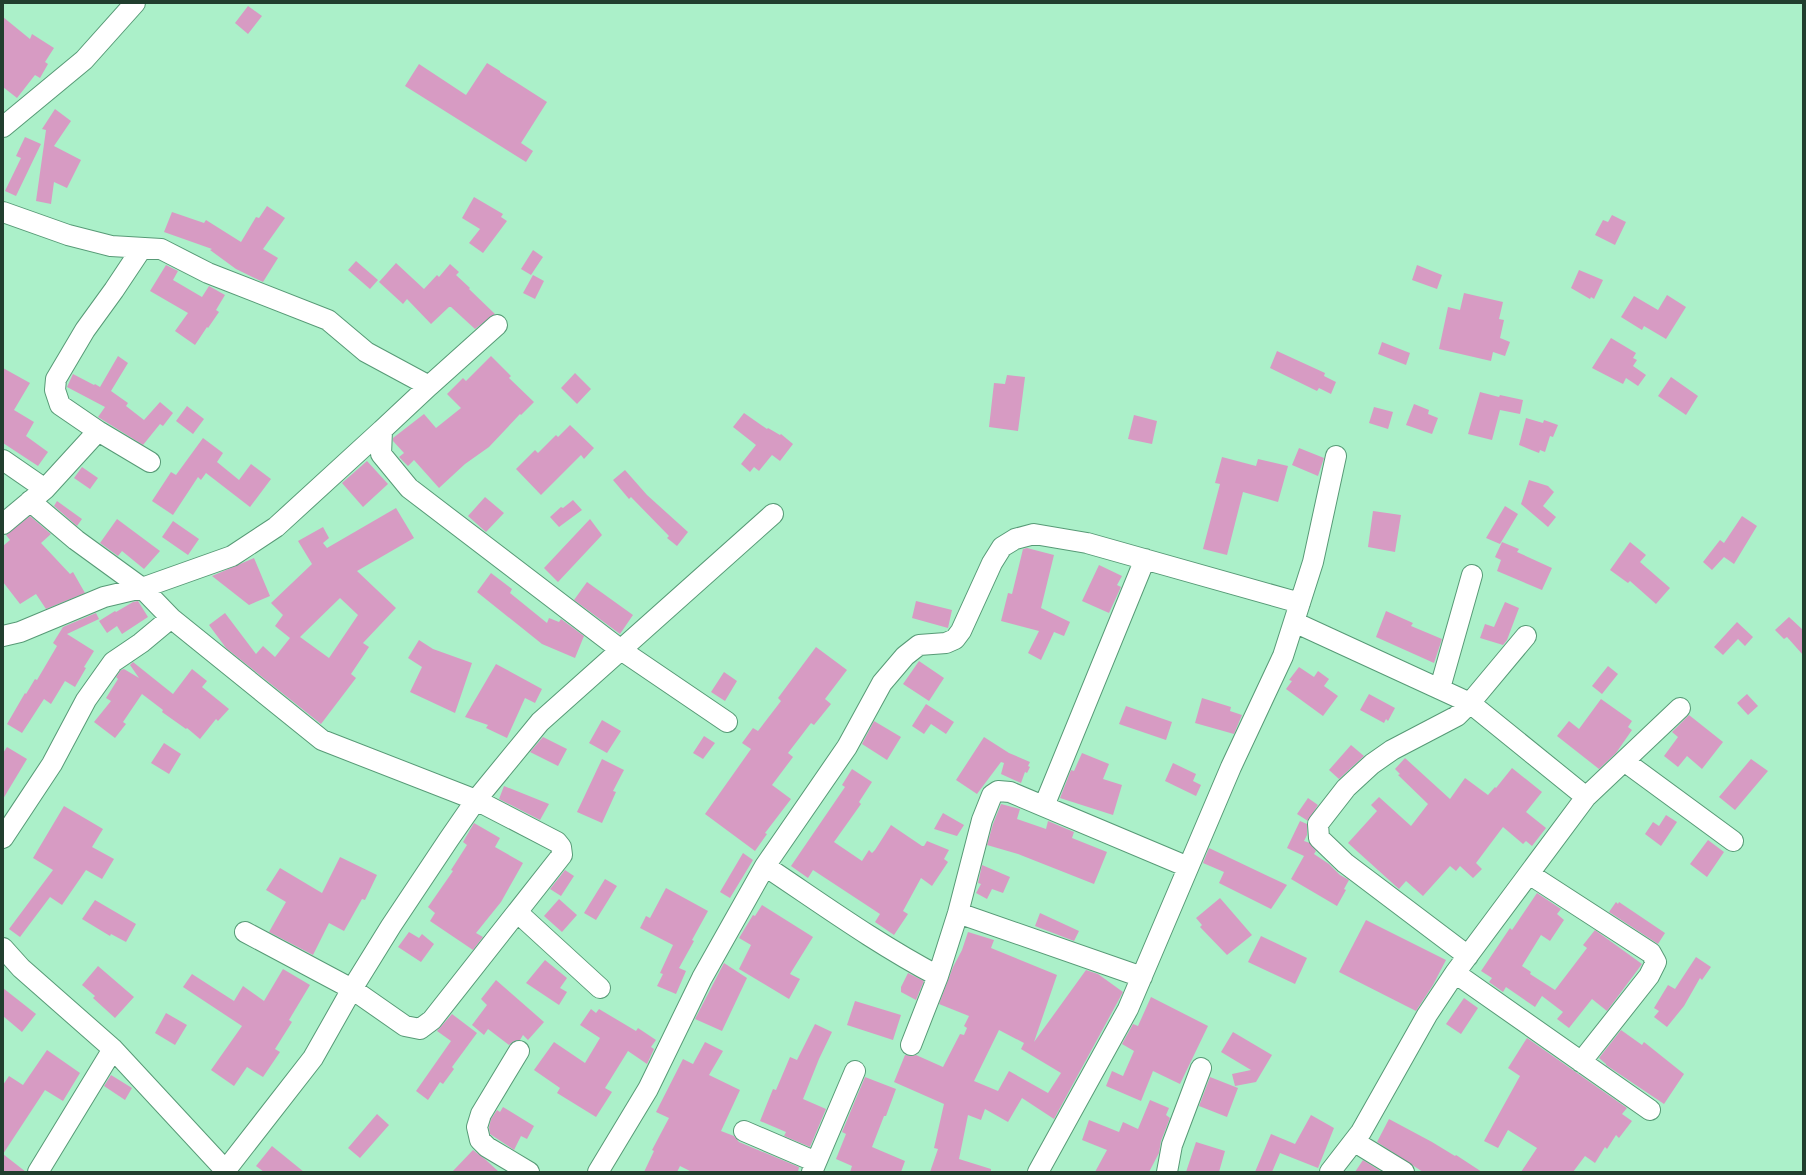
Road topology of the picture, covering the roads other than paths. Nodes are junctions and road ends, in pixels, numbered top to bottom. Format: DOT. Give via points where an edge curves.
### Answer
graph roads {
  1 [pos="135,3"];
  2 [pos="3,128"];
  3 [pos="3,212"];
  4 [pos="142,248"];
  5 [pos="497,325"];
  6 [pos="429,386"];
  7 [pos="382,430"];
  8 [pos="98,431"];
  9 [pos="1336,456"];
  10 [pos="3,460"];
  11 [pos="150,462"];
  12 [pos="38,495"];
  13 [pos="773,514"];
  14 [pos="3,524"];
  15 [pos="1145,559"];
  16 [pos="1472,575"];
  17 [pos="142,588"];
  18 [pos="1300,603"];
  19 [pos="172,618"];
  20 [pos="1294,622"];
  21 [pos="3,636"];
  22 [pos="1526,636"];
  23 [pos="621,650"];
  24 [pos="1440,688"];
  25 [pos="1470,703"];
  26 [pos="1680,708"];
  27 [pos="727,722"];
  28 [pos="1624,761"];
  29 [pos="1586,798"];
  30 [pos="476,800"];
  31 [pos="1044,806"];
  32 [pos="3,838"];
  33 [pos="1733,841"];
  34 [pos="765,866"];
  35 [pos="1188,867"];
  36 [pos="1529,874"];
  37 [pos="517,912"];
  38 [pos="958,913"];
  39 [pos="245,932"];
  40 [pos="3,948"];
  41 [pos="1468,956"];
  42 [pos="1455,973"];
  43 [pos="938,976"];
  44 [pos="1142,977"];
  45 [pos="600,988"];
  46 [pos="352,989"];
  47 [pos="911,1044"];
  48 [pos="113,1049"];
  49 [pos="519,1051"];
  50 [pos="1581,1062"];
  51 [pos="1201,1068"];
  52 [pos="855,1071"];
  53 [pos="1650,1110"];
  54 [pos="744,1132"];
  55 [pos="1355,1142"];
  56 [pos="502,1166"];
  57 [pos="814,1167"];
  58 [pos="226,1171"];
  59 [pos="38,1172"];
  60 [pos="529,1172"];
  61 [pos="598,1172"];
  62 [pos="1038,1172"];
  63 [pos="1167,1172"];
  64 [pos="1330,1172"];
  65 [pos="1404,1172"];
  1 -- 2 [label="street" via="84,60"];
  3 -- 4 [label="street" via="68,235 111,246"];
  4 -- 6 [label="street" via="161,248 208,273 328,320 366,352"];
  4 -- 8 [label="street" via="85,330 56,379 60,405"];
  5 -- 6 [label="street"];
  6 -- 7 [label="street"];
  7 -- 17 [label="street" via="276,527 232,556"];
  7 -- 23 [label="street" via="381,454 409,488"];
  8 -- 11 [label="street"];
  8 -- 12 [label="street"];
  9 -- 18 [label="street" via="1313,562"];
  10 -- 12 [label="street"];
  12 -- 14 [label="street"];
  12 -- 17 [label="street" via="76,540"];
  13 -- 23 [label="street"];
  15 -- 18 [label="street"];
  15 -- 31 [label="street"];
  15 -- 34 [label="street" via="1087,543 1034,534 1015,539 1002,547 958,635 946,643 919,645 905,656 882,683 847,747"];
  16 -- 24 [label="street"];
  17 -- 19 [label="street"];
  17 -- 21 [label="street" via="104,597 20,632"];
  18 -- 20 [label="street"];
  19 -- 30 [label="street" via="322,740"];
  19 -- 32 [label="street" via="112,662 86,700 52,764"];
  20 -- 24 [label="street"];
  20 -- 35 [label="street" via="1283,656"];
  22 -- 25 [label="street"];
  23 -- 27 [label="street"];
  23 -- 30 [label="street" via="540,722"];
  24 -- 25 [label="street"];
  25 -- 29 [label="street"];
  25 -- 41 [label="street" via="1457,716 1392,750 1372,764 1346,788 1318,824 1319,838 1345,863"];
  26 -- 28 [label="street"];
  28 -- 29 [label="street"];
  28 -- 33 [label="street"];
  29 -- 36 [label="street"];
  30 -- 37 [label="street" via="557,842 561,848 562,855"];
  30 -- 46 [label="street"];
  31 -- 35 [label="street"];
  31 -- 38 [label="street" via="1010,792 998,791 992,795 982,820"];
  34 -- 43 [label="street" via="856,928"];
  34 -- 61 [label="street" via="702,978 648,1089"];
  35 -- 44 [label="street"];
  36 -- 41 [label="street"];
  36 -- 50 [label="street" via="1651,953 1656,962 1649,976"];
  37 -- 45 [label="street"];
  37 -- 46 [label="street" via="432,1020 420,1029 405,1026"];
  38 -- 43 [label="street"];
  38 -- 44 [label="street"];
  39 -- 46 [label="street"];
  40 -- 48 [label="street" via="21,968"];
  41 -- 42 [label="street"];
  42 -- 50 [label="street"];
  42 -- 55 [label="street" via="1427,1015"];
  43 -- 47 [label="street"];
  44 -- 62 [label="street" via="1128,1009"];
  46 -- 58 [label="street" via="313,1058"];
  48 -- 58 [label="street"];
  48 -- 59 [label="street"];
  49 -- 56 [label="street" via="481,1114 478,1126 480,1140"];
  50 -- 53 [label="street"];
  51 -- 63 [label="street" via="1172,1145"];
  52 -- 57 [label="street"];
  54 -- 57 [label="street"];
  55 -- 64 [label="street"];
  55 -- 65 [label="street"];
  56 -- 60 [label="street"];
}
